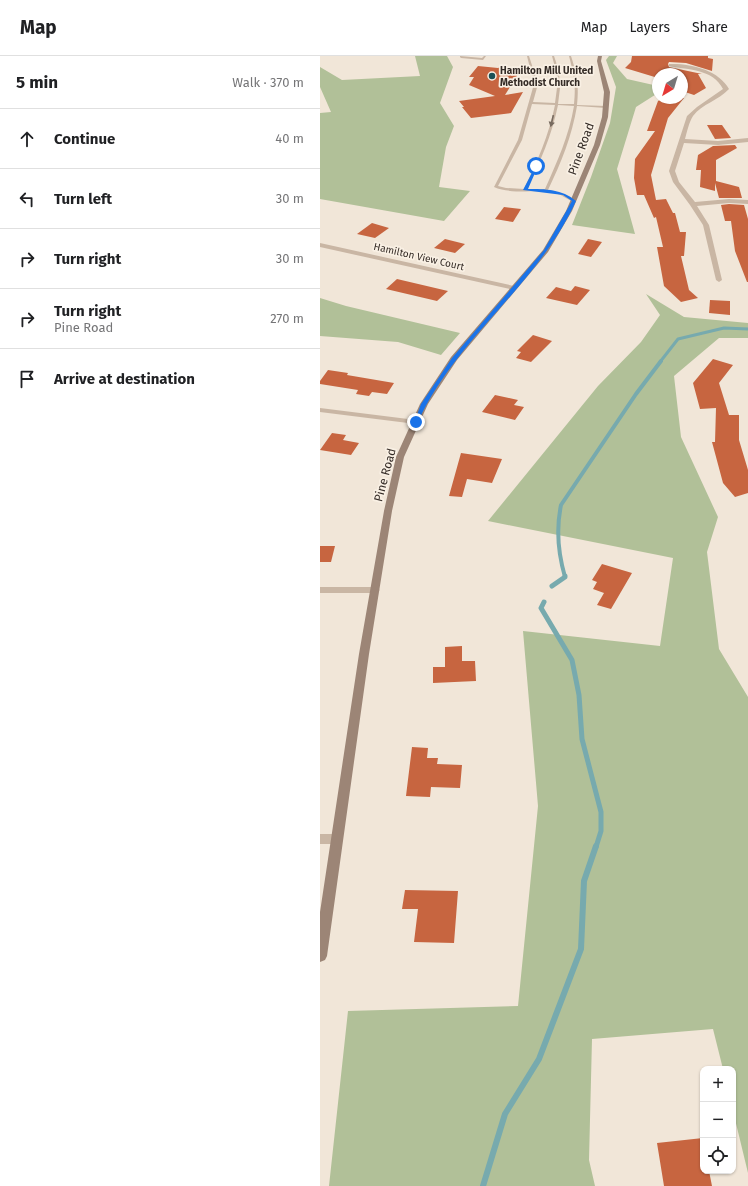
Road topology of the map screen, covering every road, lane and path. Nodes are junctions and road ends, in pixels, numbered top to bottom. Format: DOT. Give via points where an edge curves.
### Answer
graph roads {
  1 [pos="462,56"];
  2 [pos="485,56"];
  3 [pos="528,56"];
  4 [pos="553,56"];
  5 [pos="570,56"];
  6 [pos="600,56"];
  7 [pos="671,65"];
  8 [pos="531,103"];
  9 [pos="556,105"];
  10 [pos="575,106"];
  11 [pos="606,107"];
  12 [pos="748,140"];
  13 [pos="683,141"];
  14 [pos="525,190"];
  15 [pos="546,191"];
  16 [pos="574,201"];
  17 [pos="748,202"];
  18 [pos="693,204"];
  19 [pos="320,245"];
  20 [pos="719,280"];
  21 [pos="514,288"];
  22 [pos="320,410"];
  23 [pos="416,422"];
  24 [pos="320,590"];
  25 [pos="375,590"];
  26 [pos="320,839"];
  27 [pos="336,839"];
  28 [pos="320,956"];
  1 -- 2 [label="lane" via="483,59"];
  3 -- 8 [label="lane" via="536,84"];
  4 -- 9 [label="lane" via="560,78"];
  5 -- 10 [label="lane" via="576,79"];
  6 -- 11 [label="street, Pine Road" via="607,92"];
  7 -- 13 [label="street" via="704,71 716,76 724,82 726,89 720,96 695,109 690,116"];
  8 -- 9 [label="lane"];
  8 -- 14 [label="lane" via="520,140 496,187 505,190"];
  9 -- 10 [label="lane"];
  9 -- 14 [label="lane, one-way" via="548,142"];
  10 -- 11 [label="lane"];
  10 -- 15 [label="lane" via="567,142"];
  11 -- 16 [label="street, Pine Road" via="597,145"];
  12 -- 13 [label="street" via="718,143"];
  13 -- 18 [label="street" via="672,171 676,182"];
  14 -- 15 [label="lane"];
  15 -- 16 [label="lane" via="564,194"];
  16 -- 21 [label="street, Pine Road" via="546,251"];
  17 -- 18 [label="street"];
  18 -- 20 [label="street" via="706,225"];
  19 -- 21 [label="street, Hamilton View Court"];
  21 -- 23 [label="street, Pine Road" via="454,359 424,404"];
  22 -- 23 [label="street"];
  23 -- 25 [label="street, Pine Road" via="400,456"];
  24 -- 25 [label="street"];
  25 -- 27 [label="street, Pine Road"];
  26 -- 27 [label="street"];
  27 -- 28 [label="street, Pine Road"];
}
